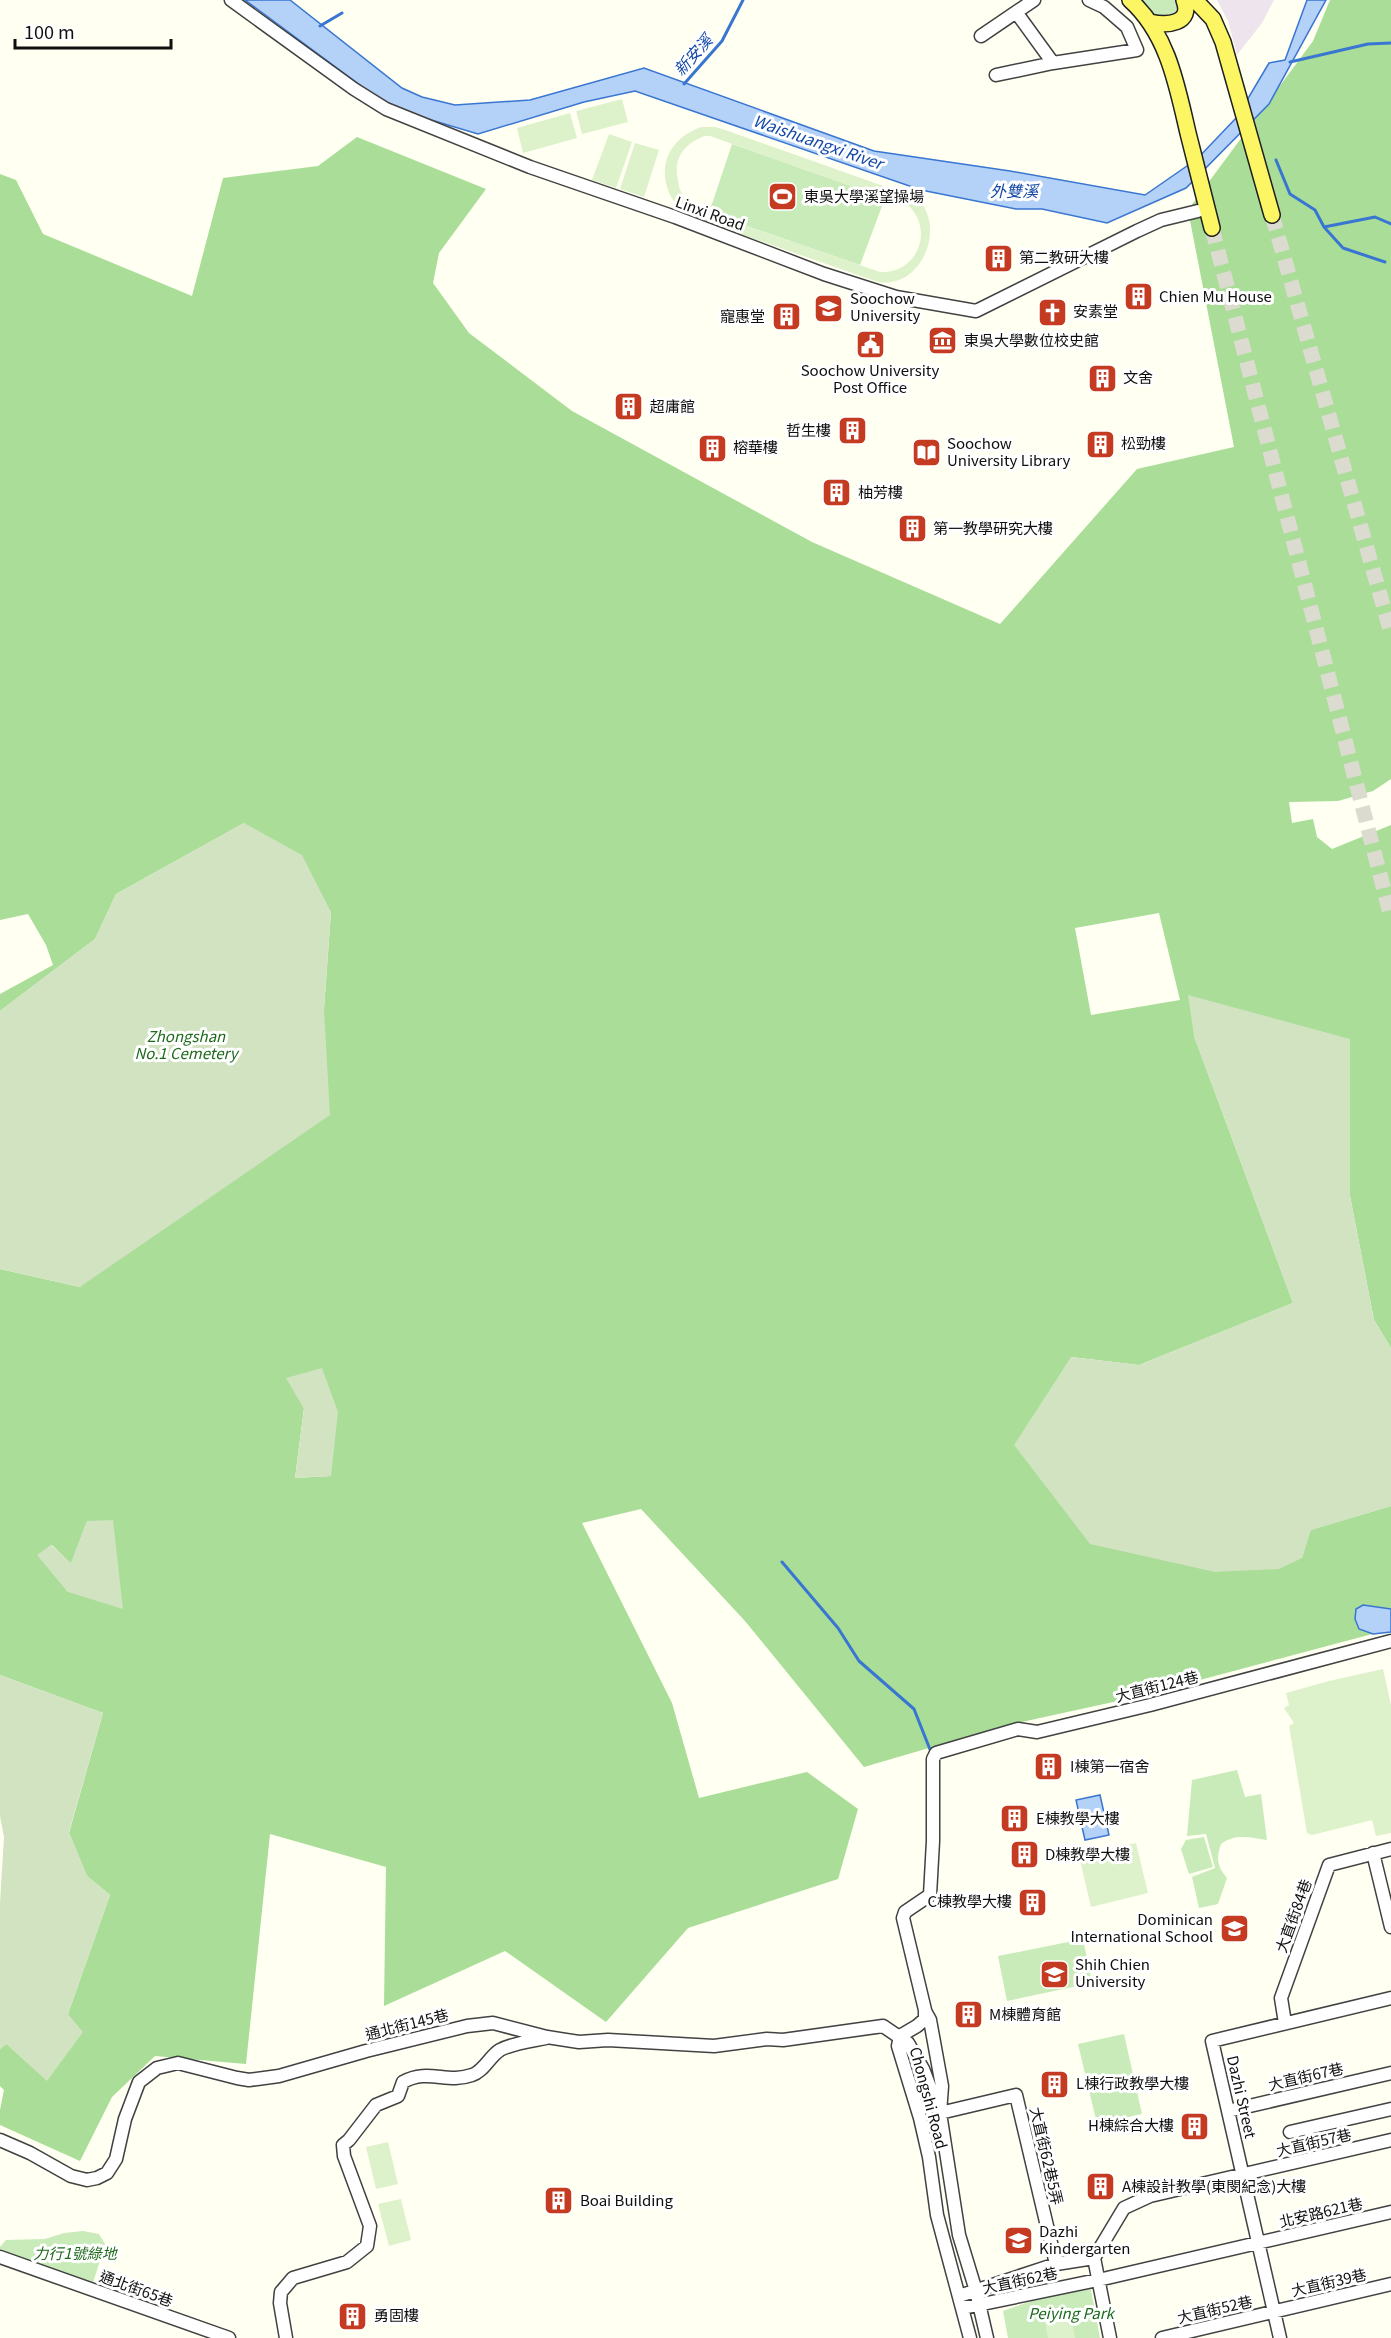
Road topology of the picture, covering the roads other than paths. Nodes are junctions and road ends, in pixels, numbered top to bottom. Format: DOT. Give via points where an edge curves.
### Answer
graph roads {
  1 [pos="231,0"];
  2 [pos="1034,0"];
  3 [pos="1089,0"];
  4 [pos="1130,0"];
  5 [pos="1184,0"];
  6 [pos="1195,0"];
  7 [pos="1016,12"];
  8 [pos="1150,22"];
  9 [pos="981,36"];
  10 [pos="1053,63"];
  11 [pos="996,75"];
  12 [pos="1198,211"];
  13 [pos="1272,215"];
  14 [pos="1212,228"];
  15 [pos="1391,1641"];
  16 [pos="1391,1849"];
  17 [pos="1374,1853"];
  18 [pos="1391,1924"];
  19 [pos="1391,1998"];
  20 [pos="925,2010"];
  21 [pos="1285,2023"];
  22 [pos="900,2036"];
  23 [pos="547,2037"];
  24 [pos="1391,2073"];
  25 [pos="1391,2109"];
  26 [pos="1228,2111"];
  27 [pos="940,2113"];
  28 [pos="1290,2132"];
  29 [pos="0,2140"];
  30 [pos="1391,2140"];
  31 [pos="1243,2174"];
  32 [pos="1391,2212"];
  33 [pos="1259,2242"];
  34 [pos="0,2257"];
  35 [pos="1094,2258"];
  36 [pos="1056,2264"];
  37 [pos="1097,2280"];
  38 [pos="1391,2284"];
  39 [pos="976,2291"];
  40 [pos="961,2302"];
  41 [pos="980,2306"];
  42 [pos="1275,2312"];
  43 [pos="229,2338"];
  44 [pos="286,2338"];
  45 [pos="970,2338"];
  46 [pos="987,2338"];
  47 [pos="1110,2338"];
  48 [pos="1162,2338"];
  49 [pos="1281,2338"];
  1 -- 12 [label="street, Linxi Road" via="386,109 530,167 896,297 976,311 1161,220"];
  2 -- 7 [label="street"];
  3 -- 10 [label="street" via="1127,27 1137,50"];
  4 -- 8 [label="main road"];
  5 -- 8 [label="main road" via="1185,14 1179,22"];
  6 -- 13 [label="main road" via="1213,19 1222,42"];
  7 -- 9 [label="street"];
  7 -- 10 [label="street"];
  8 -- 14 [label="main road" via="1174,76"];
  10 -- 11 [label="street"];
  15 -- 20 [label="street, 大直街124巷" via="1150,1705 1037,1732 1018,1729 936,1753 930,1894 905,1912 903,1918"];
  16 -- 17 [label="street"];
  17 -- 18 [label="street"];
  17 -- 21 [label="street, 大直街84巷" via="1329,1864 1281,1998"];
  19 -- 21 [label="street, Dazhi Street"];
  20 -- 22 [label="street" via="924,2019"];
  20 -- 27 [label="street" via="942,2086"];
  21 -- 26 [label="street, Dazhi Street" via="1212,2041"];
  22 -- 23 [label="street, 通北街145巷" via="883,2026 714,2046 608,2040 579,2043"];
  22 -- 27 [label="street, Chongshi Road" via="923,2069"];
  22 -- 40 [label="street, Chongshi Road" via="898,2046 920,2118 937,2215"];
  23 -- 29 [label="street, 通北街145巷" via="493,2023 467,2026 279,2076 249,2080 178,2063 157,2068 139,2082 116,2160 106,2173 87,2180 71,2176"];
  23 -- 44 [label="street" via="500,2050 473,2075 412,2077 403,2082 398,2096 376,2105 343,2145 370,2226 367,2246 346,2262 293,2278 280,2292"];
  24 -- 26 [label="street, 大直街67巷"];
  25 -- 28 [label="street"];
  26 -- 31 [label="street, Dazhi Street"];
  27 -- 36 [label="street, 大直街62巷5弄" via="1016,2095"];
  27 -- 39 [label="street, Chongshi Road" via="959,2235"];
  30 -- 31 [label="street, 大直街57巷"];
  31 -- 33 [label="street, Dazhi Street"];
  31 -- 35 [label="street, 大直街57巷" via="1150,2196 1124,2208"];
  32 -- 33 [label="street, 北安路621巷"];
  33 -- 37 [label="street, 大直街62巷"];
  33 -- 42 [label="street, Dazhi Street"];
  34 -- 43 [label="street, 通北街65巷"];
  35 -- 36 [label="street"];
  35 -- 37 [label="street"];
  36 -- 39 [label="street"];
  37 -- 41 [label="street, 大直街62巷"];
  37 -- 47 [label="street"];
  38 -- 42 [label="street, 大直街39巷"];
  39 -- 40 [label="street"];
  39 -- 41 [label="street, Chongshi Road"];
  40 -- 41 [label="street, 大直街62巷"];
  40 -- 45 [label="street, Chongshi Road"];
  41 -- 46 [label="street, Chongshi Road"];
  42 -- 48 [label="street, 大直街52巷"];
  42 -- 49 [label="street, Dazhi Street"];
}
